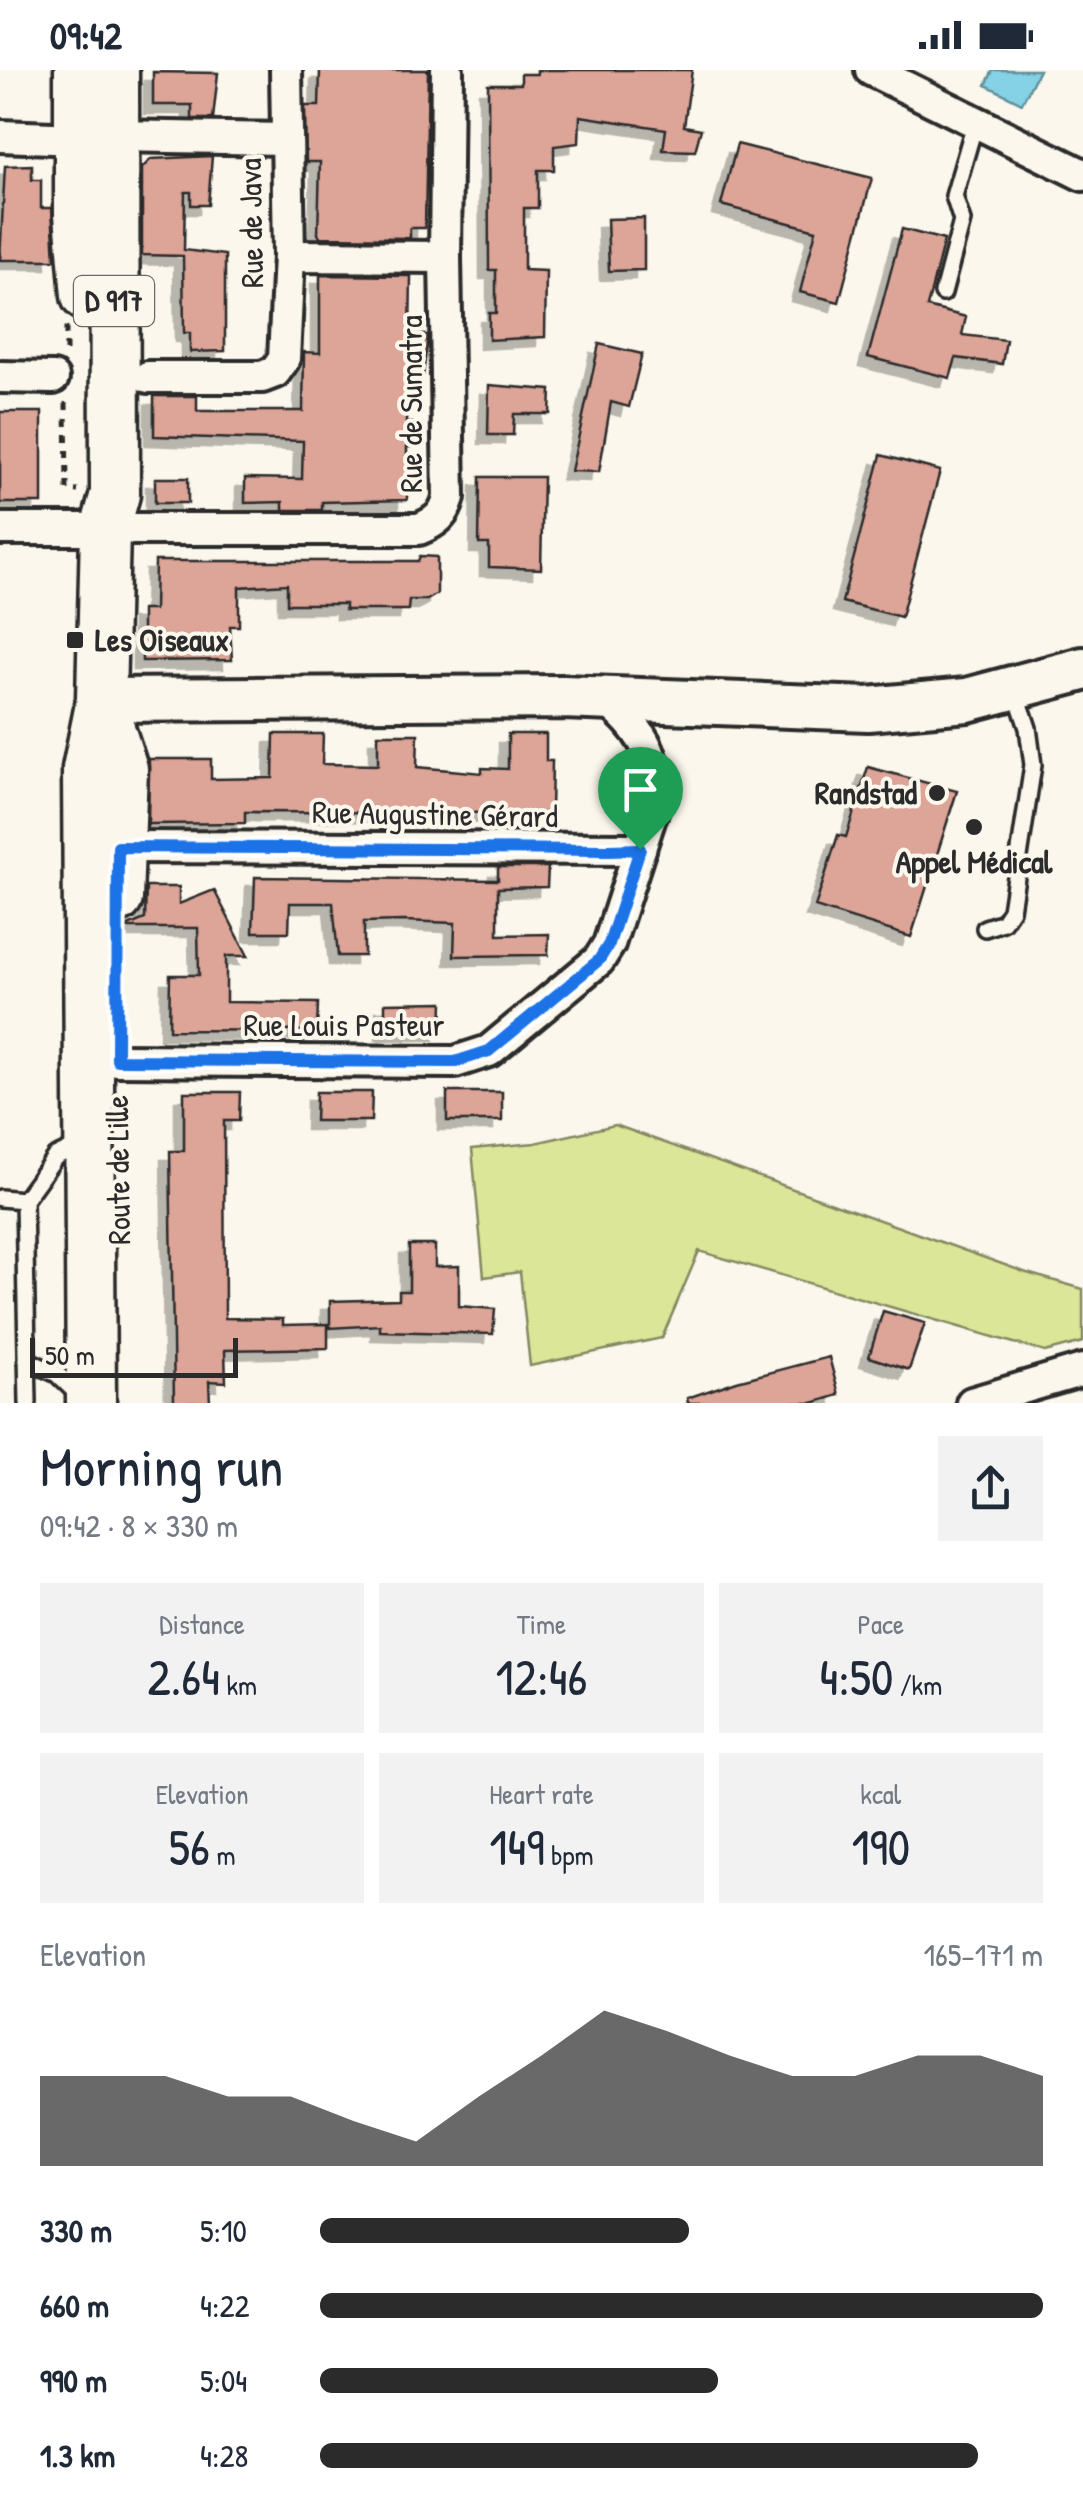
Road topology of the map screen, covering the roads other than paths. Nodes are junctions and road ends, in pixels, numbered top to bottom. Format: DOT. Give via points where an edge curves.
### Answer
graph roads {
  1 [pos="79,70"];
  2 [pos="98,70"];
  3 [pos="114,70"];
  4 [pos="286,70"];
  5 [pos="447,70"];
  6 [pos="871,70"];
  7 [pos="976,120"];
  8 [pos="0,136"];
  9 [pos="97,138"];
  10 [pos="286,138"];
  11 [pos="1080,167"];
  12 [pos="289,256"];
  13 [pos="445,257"];
  14 [pos="944,292"];
  15 [pos="0,377"];
  16 [pos="148,377"];
  17 [pos="53,378"];
  18 [pos="0,529"];
  19 [pos="104,530"];
  20 [pos="1083,669"];
  21 [pos="1015,689"];
  22 [pos="101,700"];
  23 [pos="604,700"];
  24 [pos="118,847"];
  25 [pos="640,849"];
  26 [pos="985,928"];
  27 [pos="117,1060"];
  28 [pos="88,1142"];
  29 [pos="0,1198"];
  30 [pos="24,1200"];
  31 [pos="119,1224"];
  32 [pos="90,1294"];
  33 [pos="27,1360"];
  34 [pos="1083,1370"];
  35 [pos="976,1402"];
  36 [pos="28,1403"];
  37 [pos="90,1403"];
  38 [pos="106,1403"];
  39 [pos="121,1403"];
  1 -- 9 [label="main road, Route de Lille / D 917"];
  2 -- 19 [label="lane"];
  3 -- 9 [label="main road, Route de Lille / D 917"];
  4 -- 10 [label="street, Rue de Java"];
  5 -- 13 [label="street, Rue de Sumatra"];
  6 -- 7 [label="street"];
  7 -- 11 [label="street"];
  7 -- 14 [label="lane" via="954,196 962,220"];
  8 -- 9 [label="street"];
  9 -- 10 [label="street"];
  9 -- 19 [label="main road, Route de Lille / D 917" via="79,214 86,274 86,492"];
  10 -- 12 [label="street, Rue de Java"];
  12 -- 13 [label="street"];
  12 -- 16 [label="street, Rue de Java" via="286,349 275,372"];
  13 -- 19 [label="street, Rue de Sumatra" via="450,497 434,523"];
  15 -- 17 [label="street"];
  18 -- 19 [label="street"];
  19 -- 22 [label="main road, Route de Lille / D 917"];
  20 -- 21 [label="street"];
  21 -- 23 [label="street" via="868,709"];
  21 -- 26 [label="lane" via="1033,765 1011,910 1003,922"];
  22 -- 23 [label="street"];
  22 -- 24 [label="main road, Route de Lille / D 917" via="123,769"];
  22 -- 28 [label="main road, Route de Lille / D 917" via="87,769"];
  22 -- 31 [label="lane" via="103,1190"];
  23 -- 25 [label="street" via="638,730 655,763 656,799"];
  24 -- 25 [label="street, Rue Augustine Gérard"];
  24 -- 27 [label="main road, Route de Lille / D 917"];
  25 -- 27 [label="street, Rue Louis Pasteur" via="599,960 489,1051 455,1062"];
  27 -- 31 [label="main road, Route de Lille / D 917"];
  28 -- 30 [label="lane" via="55,1158"];
  28 -- 32 [label="main road, Route de Lille / D 917"];
  29 -- 30 [label="lane"];
  30 -- 33 [label="lane"];
  31 -- 39 [label="main road, Route de Lille / D 917"];
  32 -- 37 [label="main road, Route de Lille / D 917"];
  32 -- 38 [label="lane" via="106,1321"];
  33 -- 36 [label="lane"];
  33 -- 37 [label="lane" via="57,1374"];
  34 -- 35 [label="street"];
}
